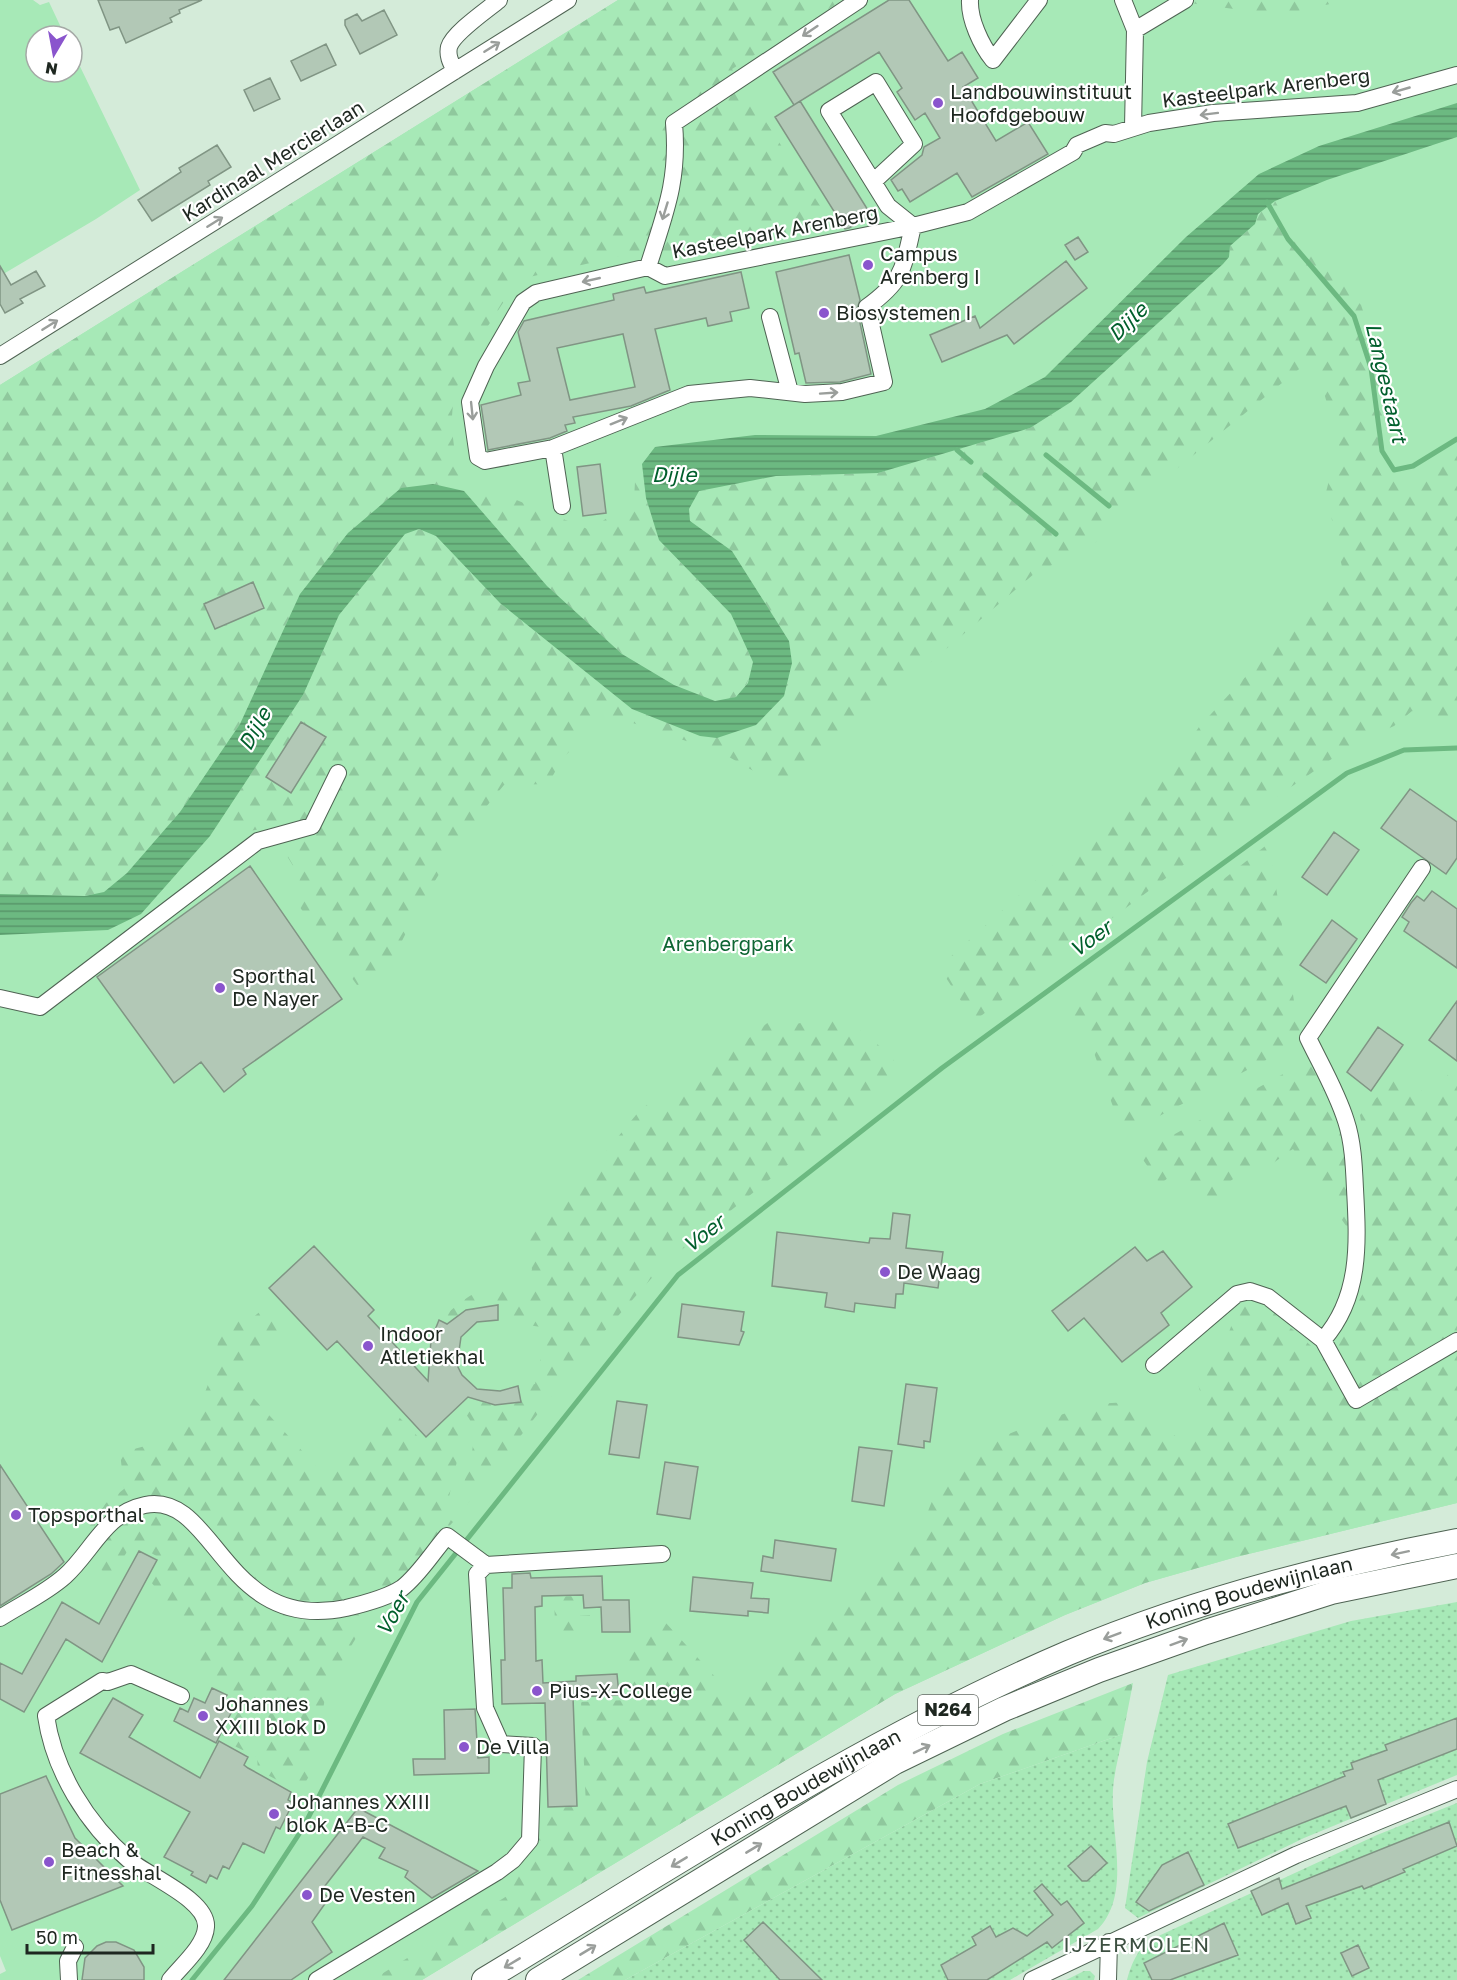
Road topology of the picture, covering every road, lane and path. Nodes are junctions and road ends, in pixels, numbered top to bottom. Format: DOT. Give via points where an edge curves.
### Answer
graph roads {
  1 [pos="499,0"];
  2 [pos="568,0"];
  3 [pos="859,0"];
  4 [pos="1039,0"];
  5 [pos="1123,0"];
  6 [pos="1185,0"];
  7 [pos="970,4"];
  8 [pos="1135,30"];
  9 [pos="455,70"];
  10 [pos="1457,75"];
  11 [pos="1133,127"];
  12 [pos="873,182"];
  13 [pos="913,226"];
  14 [pos="648,267"];
  15 [pos="770,317"];
  16 [pos="0,356"];
  17 [pos="790,392"];
  18 [pos="553,448"];
  19 [pos="562,506"];
  20 [pos="338,773"];
  21 [pos="1422,868"];
  22 [pos="0,998"];
  23 [pos="1323,1340"];
  24 [pos="1457,1341"];
  25 [pos="1154,1365"];
  26 [pos="1457,1541"];
  27 [pos="662,1554"];
  28 [pos="480,1561"];
  29 [pos="1457,1566"];
  30 [pos="0,1618"];
  31 [pos="181,1696"];
  32 [pos="1457,1789"];
  33 [pos="1109,1942"];
  34 [pos="75,1947"];
  35 [pos="69,1980"];
  36 [pos="170,1980"];
  37 [pos="317,1980"];
  38 [pos="484,1980"];
  39 [pos="538,1980"];
  40 [pos="1032,1980"];
  41 [pos="1108,1980"];
  1 -- 9 [label="street" via="453,39 449,48"];
  9 -- 2 [label="street, Kardinaal Mercierlaan, one-way"];
  3 -- 14 [label="street, Kasteelpark Arenberg, one-way" via="674,123 673,186"];
  4 -- 7 [label="street" via="993,60 979,35"];
  5 -- 8 [label="street"];
  6 -- 8 [label="street"];
  8 -- 11 [label="street"];
  16 -- 9 [label="street, Kardinaal Mercierlaan, one-way"];
  10 -- 11 [label="street, Kasteelpark Arenberg, one-way" via="1357,103 1213,112"];
  11 -- 13 [label="street, Kasteelpark Arenberg" via="1082,154 1073,152 968,212"];
  12 -- 12 [label="street" via="914,144 876,82 829,111"];
  12 -- 13 [label="street" via="888,206"];
  13 -- 14 [label="street, Kasteelpark Arenberg" via="665,276"];
  17 -- 13 [label="street, Kasteelpark Arenberg, one-way" via="842,392 884,382 867,307 889,291 902,273"];
  14 -- 18 [label="street, Kasteelpark Arenberg, one-way" via="536,292 523,302 486,366 470,402 478,457 485,461"];
  15 -- 17 [label="street"];
  18 -- 17 [label="street, Kasteelpark Arenberg, one-way" via="688,394 750,388"];
  18 -- 19 [label="street"];
  20 -- 22 [label="street" via="312,826 258,841 40,1007"];
  21 -- 23 [label="street" via="1308,1038 1347,1122 1358,1243 1354,1281 1333,1329"];
  23 -- 24 [label="street" via="1356,1400"];
  23 -- 25 [label="street" via="1268,1297 1250,1291 1237,1294"];
  26 -- 38 [label="highway, Koning Boudewijnlaan / N264, one-way" via="1335,1567 1164,1617 1004,1682 834,1769"];
  27 -- 28 [label="street"];
  28 -- 30 [label="street" via="447,1536 401,1588 363,1604 320,1611 298,1610 264,1598 248,1586 186,1515 159,1504 144,1505 106,1527 54,1586"];
  28 -- 37 [label="street" via="477,1574 484,1708 501,1744 533,1746 530,1840 498,1872"];
  39 -- 29 [label="highway, Koning Boudewijnlaan / N264, one-way" via="895,1762 1004,1709 1099,1670 1331,1592"];
  31 -- 36 [label="street" via="131,1674 102,1681 46,1716 63,1773 76,1799 109,1841 130,1861 196,1904 205,1918 203,1938"];
  32 -- 33 [label="street" via="1296,1855"];
  33 -- 40 [label="street"];
  33 -- 41 [label="street"];
  34 -- 35 [label="street" via="68,1961"];
}
